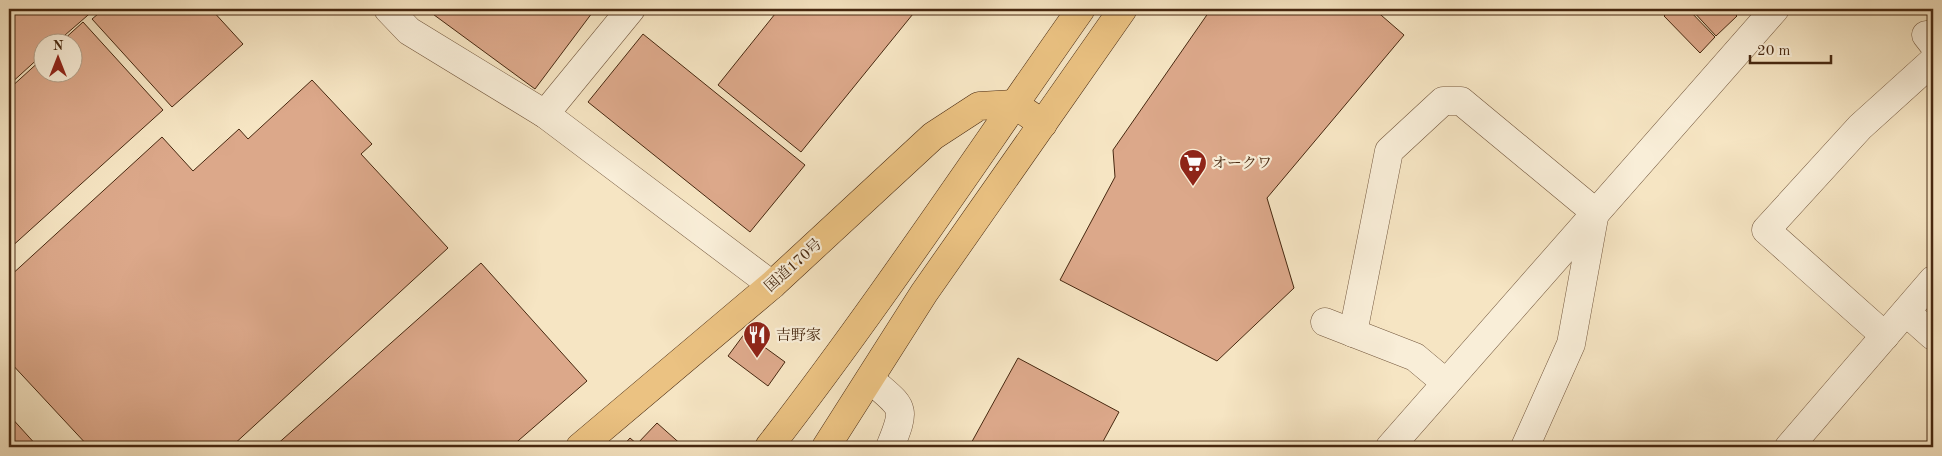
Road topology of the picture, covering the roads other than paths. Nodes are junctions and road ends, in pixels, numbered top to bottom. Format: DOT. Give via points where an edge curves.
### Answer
graph roads {
  1 [pos="388,9"];
  2 [pos="632,9"];
  3 [pos="1081,9"];
  4 [pos="1123,9"];
  5 [pos="1775,9"];
  6 [pos="1933,61"];
  7 [pos="1014,104"];
  8 [pos="545,114"];
  9 [pos="1043,124"];
  10 [pos="1595,212"];
  11 [pos="1933,280"];
  12 [pos="772,285"];
  13 [pos="1906,312"];
  14 [pos="1325,322"];
  15 [pos="1353,333"];
  16 [pos="1885,336"];
  17 [pos="1933,336"];
  18 [pos="870,379"];
  19 [pos="1446,383"];
  20 [pos="580,447"];
  21 [pos="769,447"];
  22 [pos="826,447"];
  23 [pos="890,447"];
  24 [pos="1390,447"];
  25 [pos="1525,447"];
  26 [pos="1789,447"];
  1 -- 8 [label="street" via="409,30"];
  2 -- 8 [label="street"];
  3 -- 7 [label="highway"];
  4 -- 9 [label="highway"];
  5 -- 10 [label="street"];
  6 -- 16 [label="street" via="1860,127 1766,230"];
  7 -- 9 [label="highway"];
  7 -- 12 [label="highway, 国道170号" via="979,106 933,136"];
  7 -- 21 [label="highway" via="866,317"];
  8 -- 12 [label="street"];
  9 -- 18 [label="highway" via="924,293"];
  10 -- 15 [label="street" via="1461,100 1442,100 1389,151"];
  10 -- 19 [label="street"];
  10 -- 25 [label="street" via="1571,344"];
  11 -- 13 [label="street"];
  12 -- 20 [label="highway, 国道170号"];
  13 -- 16 [label="street"];
  13 -- 17 [label="street"];
  14 -- 15 [label="street"];
  15 -- 19 [label="street" via="1415,357"];
  16 -- 26 [label="street"];
  18 -- 22 [label="highway"];
  18 -- 23 [label="street" via="898,405 902,419"];
  19 -- 24 [label="street"];
}
